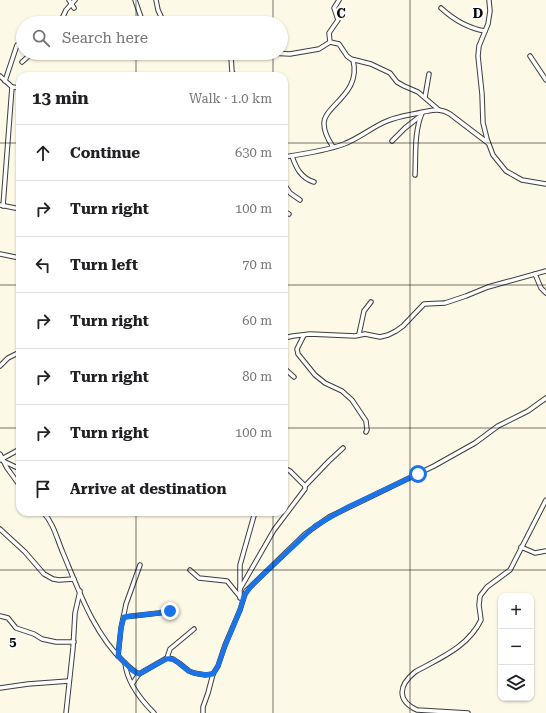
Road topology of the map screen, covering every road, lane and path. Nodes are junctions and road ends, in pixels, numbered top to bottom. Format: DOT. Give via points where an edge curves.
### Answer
graph roads {
  1 [pos="75,0"];
  2 [pos="135,0"];
  3 [pos="156,0"];
  4 [pos="339,0"];
  5 [pos="489,0"];
  6 [pos="70,1"];
  7 [pos="74,8"];
  8 [pos="441,8"];
  9 [pos="63,16"];
  10 [pos="141,16"];
  11 [pos="161,16"];
  12 [pos="485,31"];
  13 [pos="330,42"];
  14 [pos="16,48"];
  15 [pos="288,54"];
  16 [pos="530,56"];
  17 [pos="231,60"];
  18 [pos="353,60"];
  19 [pos="232,72"];
  20 [pos="429,74"];
  21 [pos="0,76"];
  22 [pos="546,80"];
  23 [pos="5,81"];
  24 [pos="12,87"];
  25 [pos="16,88"];
  26 [pos="426,97"];
  27 [pos="439,110"];
  28 [pos="421,115"];
  29 [pos="392,141"];
  30 [pos="488,143"];
  31 [pos="333,148"];
  32 [pos="288,156"];
  33 [pos="292,156"];
  34 [pos="415,175"];
  35 [pos="314,182"];
  36 [pos="546,184"];
  37 [pos="288,190"];
  38 [pos="300,200"];
  39 [pos="2,205"];
  40 [pos="16,208"];
  41 [pos="0,254"];
  42 [pos="16,257"];
  43 [pos="546,271"];
  44 [pos="535,274"];
  45 [pos="546,293"];
  46 [pos="370,302"];
  47 [pos="304,334"];
  48 [pos="359,334"];
  49 [pos="288,337"];
  50 [pos="16,354"];
  51 [pos="0,366"];
  52 [pos="288,372"];
  53 [pos="294,377"];
  54 [pos="546,398"];
  55 [pos="366,432"];
  56 [pos="343,448"];
  57 [pos="16,451"];
  58 [pos="0,454"];
  59 [pos="2,460"];
  60 [pos="16,467"];
  61 [pos="288,470"];
  62 [pos="16,480"];
  63 [pos="306,486"];
  64 [pos="546,500"];
  65 [pos="288,512"];
  66 [pos="46,516"];
  67 [pos="254,516"];
  68 [pos="285,516"];
  69 [pos="0,529"];
  70 [pos="521,547"];
  71 [pos="546,551"];
  72 [pos="140,565"];
  73 [pos="190,570"];
  74 [pos="74,579"];
  75 [pos="240,589"];
  76 [pos="80,591"];
  77 [pos="241,599"];
  78 [pos="170,611"];
  79 [pos="0,616"];
  80 [pos="124,617"];
  81 [pos="194,628"];
  82 [pos="74,642"];
  83 [pos="118,656"];
  84 [pos="167,658"];
  85 [pos="125,663"];
  86 [pos="139,674"];
  87 [pos="213,674"];
  88 [pos="69,681"];
  89 [pos="132,684"];
  90 [pos="0,688"];
  91 [pos="66,713"];
  92 [pos="154,713"];
  93 [pos="203,713"];
  94 [pos="468,713"];
  1 -- 6 [label="street"];
  2 -- 10 [label="street"];
  3 -- 11 [label="street"];
  4 -- 13 [label="street" via="334,8 338,20 329,33"];
  5 -- 12 [label="street" via="490,17"];
  6 -- 7 [label="street"];
  6 -- 9 [label="street"];
  8 -- 12 [label="street" via="466,26"];
  12 -- 30 [label="street" via="478,56 483,123"];
  13 -- 15 [label="street" via="319,49"];
  13 -- 18 [label="street" via="339,44"];
  14 -- 23 [label="street"];
  16 -- 22 [label="street"];
  17 -- 19 [label="street"];
  18 -- 26 [label="street" via="390,72 398,82"];
  18 -- 31 [label="street" via="353,80 326,116 324,123"];
  20 -- 26 [label="street"];
  21 -- 23 [label="street"];
  23 -- 24 [label="street"];
  24 -- 25 [label="street"];
  24 -- 39 [label="street"];
  26 -- 27 [label="street"];
  27 -- 28 [label="street"];
  27 -- 30 [label="street" via="450,114"];
  28 -- 29 [label="street"];
  28 -- 31 [label="street" via="401,116 388,120 352,141"];
  28 -- 34 [label="street" via="417,131"];
  30 -- 36 [label="street" via="493,155 506,172 522,180"];
  31 -- 33 [label="street"];
  32 -- 33 [label="street"];
  33 -- 35 [label="street" via="306,180"];
  37 -- 38 [label="street"];
  39 -- 40 [label="street"];
  41 -- 42 [label="street"];
  43 -- 44 [label="street"];
  44 -- 45 [label="street"];
  44 -- 48 [label="street" via="488,287 445,303 424,304 403,326 388,335"];
  46 -- 48 [label="street" via="364,311"];
  47 -- 48 [label="street"];
  47 -- 49 [label="street"];
  47 -- 55 [label="street" via="298,354 315,375 352,400 366,421"];
  50 -- 51 [label="street"];
  52 -- 53 [label="street"];
  54 -- 77 [label="street" via="434,466 348,507 315,526 252,585"];
  56 -- 63 [label="street"];
  57 -- 59 [label="street"];
  58 -- 59 [label="street"];
  59 -- 60 [label="street"];
  59 -- 62 [label="street"];
  61 -- 63 [label="street"];
  63 -- 65 [label="street"];
  64 -- 70 [label="street"];
  66 -- 74 [label="street" via="52,524"];
  67 -- 75 [label="street" via="240,565"];
  68 -- 75 [label="street" via="269,538"];
  69 -- 74 [label="street" via="44,574 53,579"];
  70 -- 71 [label="street" via="535,553"];
  70 -- 94 [label="street" via="508,572 487,586 480,596 481,620 474,632 461,645 415,672 402,690 405,701 418,710"];
  72 -- 80 [label="street"];
  73 -- 77 [label="street" via="199,578 227,581"];
  74 -- 76 [label="street"];
  75 -- 77 [label="street"];
  76 -- 82 [label="street" via="75,613"];
  76 -- 83 [label="street" via="97,629"];
  77 -- 87 [label="street" via="240,610"];
  78 -- 80 [label="street"];
  79 -- 82 [label="street" via="8,618 18,630 42,639"];
  80 -- 83 [label="street"];
  81 -- 84 [label="street" via="170,649"];
  82 -- 88 [label="street"];
  83 -- 85 [label="street"];
  84 -- 86 [label="street"];
  84 -- 87 [label="street" via="173,659 188,671"];
  85 -- 86 [label="street"];
  85 -- 89 [label="street" via="126,673"];
  86 -- 89 [label="street"];
  87 -- 93 [label="street"];
  88 -- 90 [label="street"];
  88 -- 91 [label="street"];
  89 -- 92 [label="street"];
}
